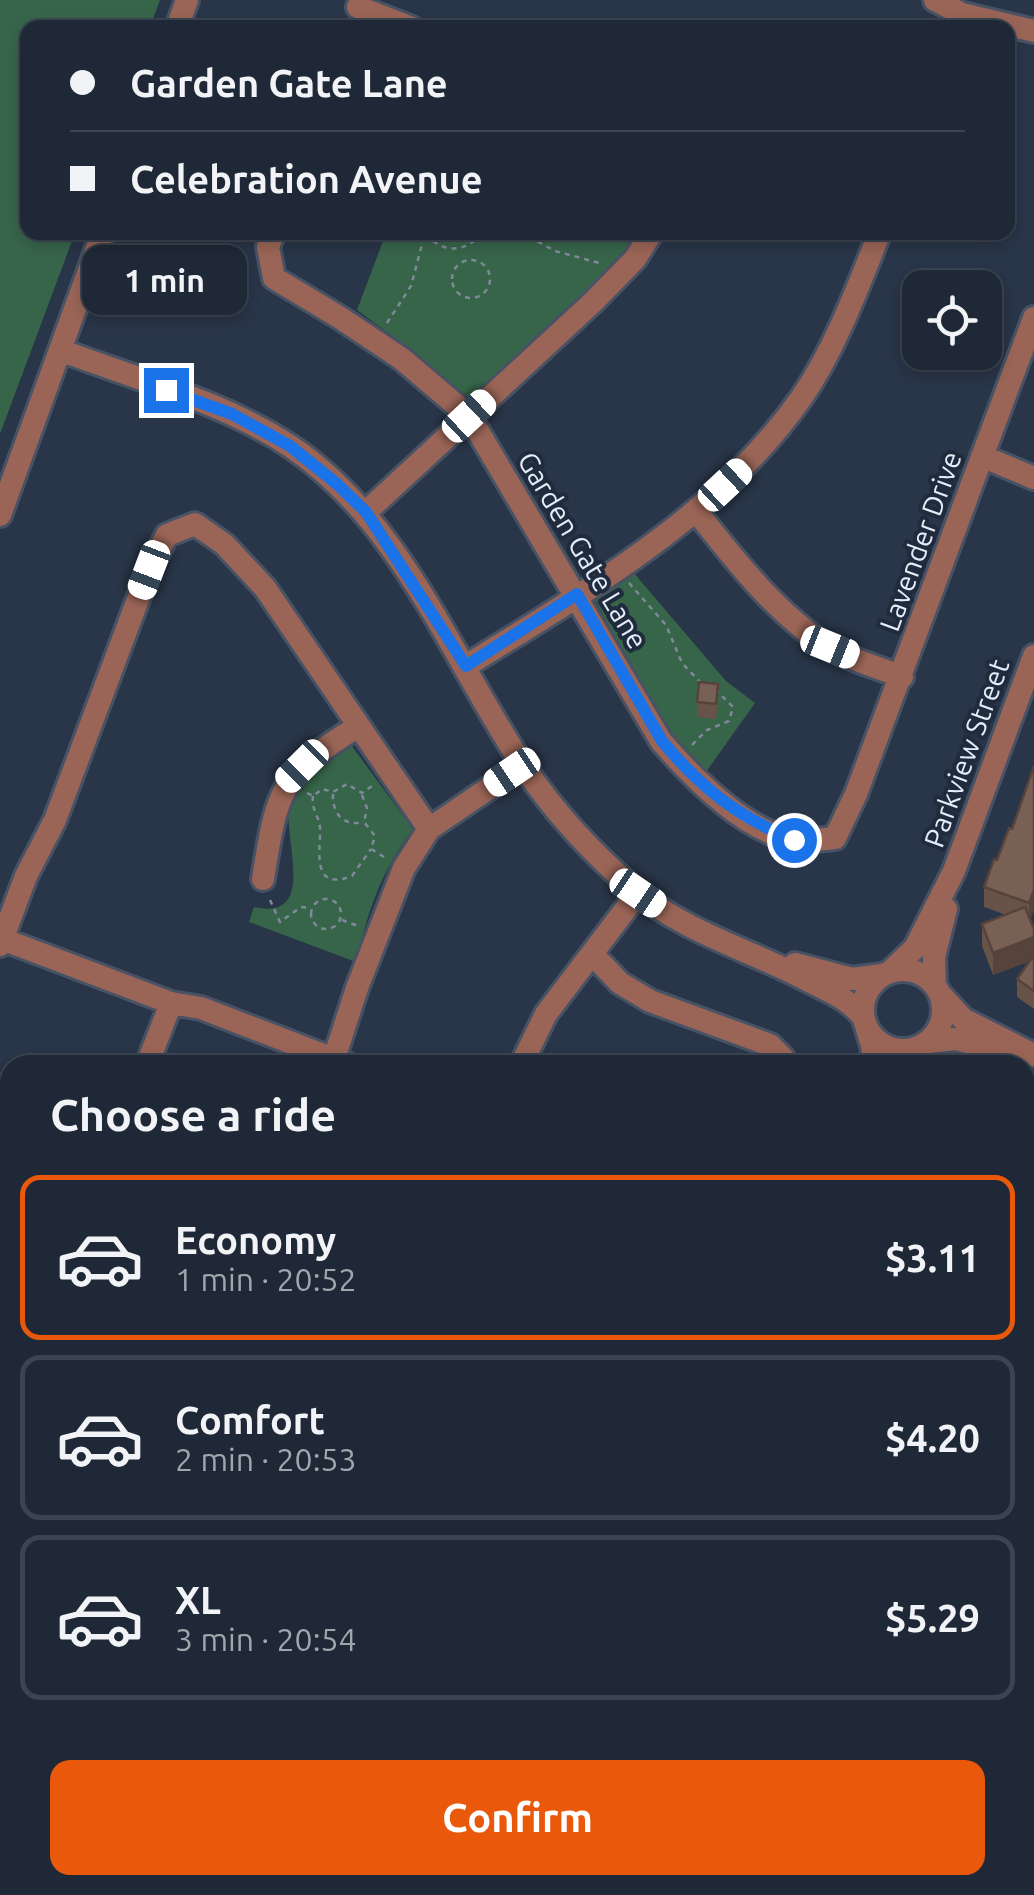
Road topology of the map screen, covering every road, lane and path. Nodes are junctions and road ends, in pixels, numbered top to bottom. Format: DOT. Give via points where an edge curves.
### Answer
graph roads {
  1 [pos="935,0"];
  2 [pos="356,12"];
  3 [pos="384,20"];
  4 [pos="958,20"];
  5 [pos="100,240"];
  6 [pos="271,240"];
  7 [pos="423,240"];
  8 [pos="434,240"];
  9 [pos="476,240"];
  10 [pos="535,240"];
  11 [pos="646,240"];
  12 [pos="877,240"];
  13 [pos="462,248"];
  14 [pos="466,260"];
  15 [pos="619,274"];
  16 [pos="1034,318"];
  17 [pos="374,340"];
  18 [pos="60,350"];
  19 [pos="469,416"];
  20 [pos="982,456"];
  21 [pos="1034,478"];
  22 [pos="696,511"];
  23 [pos="366,512"];
  24 [pos="0,515"];
  25 [pos="618,566"];
  26 [pos="577,594"];
  27 [pos="1034,656"];
  28 [pos="466,666"];
  29 [pos="902,677"];
  30 [pos="1026,704"];
  31 [pos="708,718"];
  32 [pos="357,727"];
  33 [pos="707,730"];
  34 [pos="679,762"];
  35 [pos="523,765"];
  36 [pos="390,774"];
  37 [pos="287,784"];
  38 [pos="333,792"];
  39 [pos="362,794"];
  40 [pos="313,796"];
  41 [pos="364,822"];
  42 [pos="428,829"];
  43 [pos="834,838"];
  44 [pos="371,849"];
  45 [pos="404,868"];
  46 [pos="954,871"];
  47 [pos="262,879"];
  48 [pos="638,893"];
  49 [pos="312,908"];
  50 [pos="1,942"];
  51 [pos="592,954"];
  52 [pos="763,956"];
  53 [pos="887,973"];
  54 [pos="937,990"];
  55 [pos="171,1003"];
  56 [pos="865,1024"];
  57 [pos="910,1052"];
  58 [pos="152,1055"];
  59 [pos="318,1055"];
  60 [pos="340,1055"];
  61 [pos="526,1055"];
  62 [pos="778,1055"];
  63 [pos="873,1055"];
  64 [pos="1029,1055"];
  65 [pos="1032,1055"];
  1 -- 4 [label="street"];
  2 -- 3 [label="street"];
  5 -- 18 [label="street"];
  6 -- 17 [label="street, Garden Gate Lane" via="274,278"];
  7 -- 17 [label="path" via="411,286"];
  8 -- 13 [label="path"];
  9 -- 13 [label="path"];
  10 -- 15 [label="path"];
  11 -- 15 [label="street"];
  12 -- 22 [label="street" via="845,320 803,396 754,458"];
  13 -- 14 [label="path"];
  14 -- 14 [label="path" via="490,273 486,291 476,298 459,294 452,284 454,270"];
  15 -- 19 [label="street"];
  16 -- 20 [label="street, Lavender Drive"];
  17 -- 19 [label="street, Garden Gate Lane"];
  18 -- 23 [label="street" via="232,414 290,446"];
  18 -- 24 [label="street"];
  19 -- 23 [label="street"];
  19 -- 26 [label="street, Garden Gate Lane"];
  20 -- 21 [label="street"];
  20 -- 29 [label="street, Lavender Drive"];
  22 -- 25 [label="street"];
  22 -- 29 [label="street" via="782,609 830,647"];
  23 -- 28 [label="street"];
  25 -- 26 [label="street"];
  25 -- 33 [label="path" via="666,624 689,673 733,707 729,721"];
  26 -- 28 [label="street"];
  26 -- 34 [label="street, Garden Gate Lane"];
  27 -- 30 [label="street, Parkview Street"];
  28 -- 35 [label="street"];
  29 -- 43 [label="street, Lavender Drive"];
  30 -- 46 [label="street, Parkview Street"];
  31 -- 33 [label="path"];
  32 -- 36 [label="street"];
  32 -- 37 [label="street" via="316,752"];
  32 -- 50 [label="street" via="265,588 224,544 196,524 168,535"];
  33 -- 34 [label="path"];
  34 -- 43 [label="street, Garden Gate Lane" via="756,825 794,840"];
  35 -- 42 [label="street"];
  35 -- 48 [label="street" via="588,847"];
  36 -- 39 [label="path"];
  36 -- 42 [label="street"];
  37 -- 40 [label="path"];
  37 -- 47 [label="street" via="274,813"];
  38 -- 39 [label="path" via="346,784"];
  38 -- 40 [label="path" via="322,789"];
  38 -- 41 [label="path" via="339,817"];
  39 -- 41 [label="path"];
  40 -- 44 [label="path" via="318,860 326,874 352,876"];
  41 -- 44 [label="path" via="375,836"];
  42 -- 45 [label="street"];
  44 -- 45 [label="path"];
  45 -- 60 [label="street" via="357,988"];
  46 -- 53 [label="street, Parkview Street" via="915,948"];
  46 -- 54 [label="street, Parkview Street" via="934,957"];
  47 -- 49 [label="path" via="277,920"];
  48 -- 51 [label="street"];
  48 -- 52 [label="street" via="684,924"];
  49 -- 49 [label="path" via="330,898 341,909 340,920 318,927"];
  50 -- 55 [label="street"];
  51 -- 61 [label="street" via="546,1014"];
  51 -- 62 [label="street" via="650,1001 770,1044"];
  52 -- 53 [label="street" via="852,978"];
  52 -- 56 [label="street" via="846,998"];
  53 -- 54 [label="street" via="916,972"];
  53 -- 56 [label="street" via="866,994"];
  54 -- 57 [label="street" via="940,1025"];
  54 -- 65 [label="street" via="963,1019"];
  55 -- 58 [label="street"];
  55 -- 59 [label="street" via="201,1008"];
  56 -- 57 [label="street" via="889,1048"];
  56 -- 63 [label="street"];
  57 -- 64 [label="street" via="956,1039"];
}
